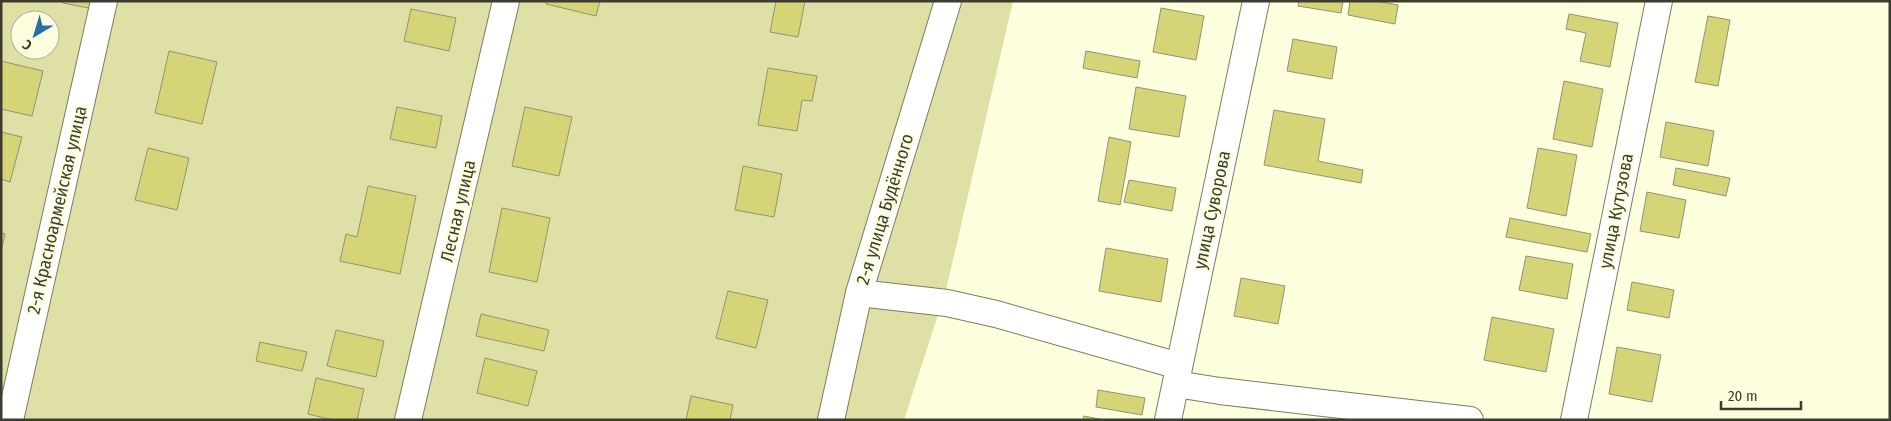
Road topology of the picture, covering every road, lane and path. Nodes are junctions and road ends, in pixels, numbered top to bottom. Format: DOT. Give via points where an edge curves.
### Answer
graph roads {
  1 [pos="104,1"];
  2 [pos="506,1"];
  3 [pos="948,1"];
  4 [pos="1256,1"];
  5 [pos="1659,1"];
  6 [pos="859,293"];
  7 [pos="1177,375"];
  8 [pos="10,420"];
  9 [pos="408,420"];
  10 [pos="831,420"];
  11 [pos="1168,420"];
  12 [pos="1470,420"];
  13 [pos="1574,420"];
  1 -- 8 [label="street, 2-я Красноармейская улица"];
  2 -- 9 [label="street, Лесная улица"];
  3 -- 6 [label="street, 2-я улица Будённого"];
  4 -- 7 [label="street, улица Суворова"];
  5 -- 13 [label="street, улица Кутузова"];
  6 -- 7 [label="street" via="947,303 996,314"];
  6 -- 10 [label="street, 2-я улица Будённого"];
  7 -- 11 [label="street, улица Суворова"];
  7 -- 12 [label="street" via="1220,391"];
}
